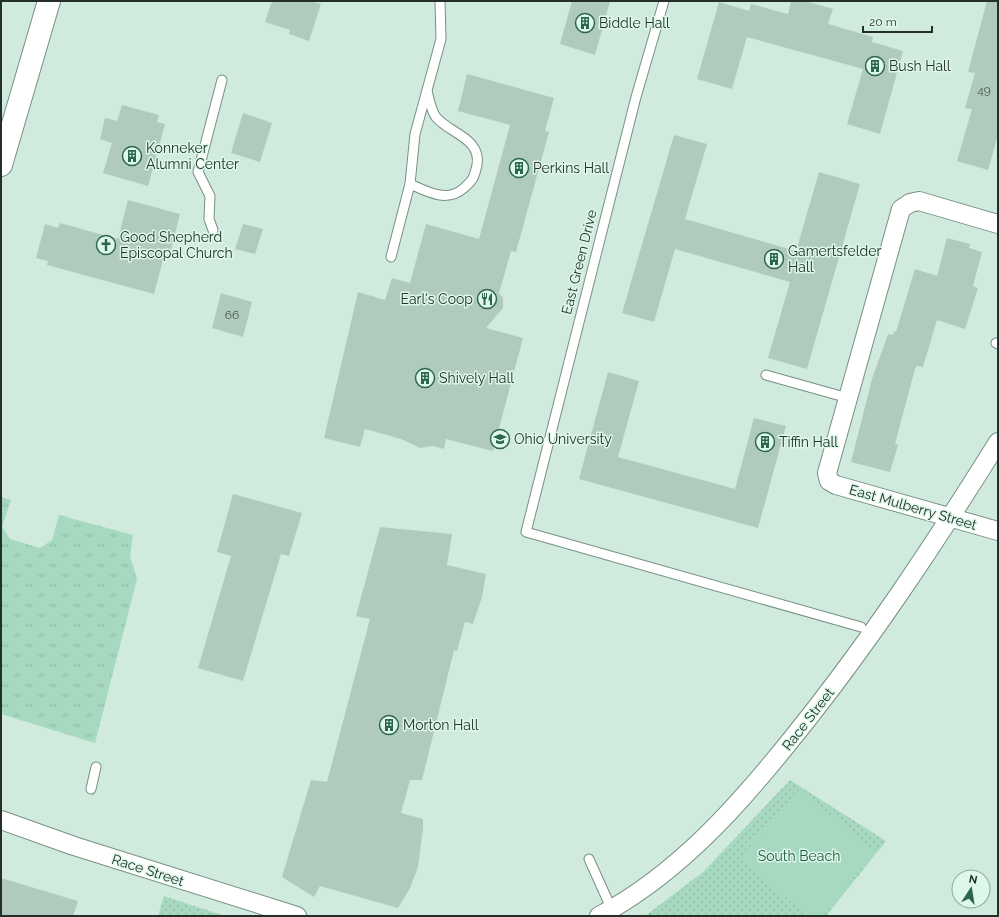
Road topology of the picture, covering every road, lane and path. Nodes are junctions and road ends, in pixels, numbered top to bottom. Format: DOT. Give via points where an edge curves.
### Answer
graph roads {
  1 [pos="49,1"];
  2 [pos="440,1"];
  3 [pos="664,1"];
  4 [pos="222,80"];
  5 [pos="427,91"];
  6 [pos="1,165"];
  7 [pos="410,184"];
  8 [pos="998,224"];
  9 [pos="213,230"];
  10 [pos="392,257"];
  11 [pos="766,375"];
  12 [pos="848,398"];
  13 [pos="998,442"];
  14 [pos="949,517"];
  15 [pos="998,530"];
  16 [pos="861,627"];
  17 [pos="96,767"];
  18 [pos="90,789"];
  19 [pos="1,820"];
  20 [pos="589,859"];
  21 [pos="606,913"];
  22 [pos="297,916"];
  1 -- 6 [label="street"];
  2 -- 5 [label="lane" via="441,39"];
  3 -- 16 [label="lane, East Green Drive" via="634,105 526,532"];
  4 -- 9 [label="lane" via="198,172 210,196 209,219"];
  5 -- 7 [label="lane" via="415,134"];
  5 -- 7 [label="lane" via="436,117 464,137 474,149 477,163 474,180 462,190 446,197 429,193"];
  7 -- 10 [label="lane"];
  8 -- 12 [label="street" via="919,201 910,203 902,209"];
  11 -- 12 [label="lane"];
  12 -- 14 [label="street, East Mulberry Street" via="827,471 829,481"];
  13 -- 14 [label="street, Race Street"];
  14 -- 15 [label="street, East Mulberry Street"];
  14 -- 21 [label="street, Race Street" via="872,634 754,786 691,850"];
  17 -- 18 [label="lane"];
  19 -- 22 [label="street, Race Street" via="74,846"];
  20 -- 21 [label="lane"];
}
